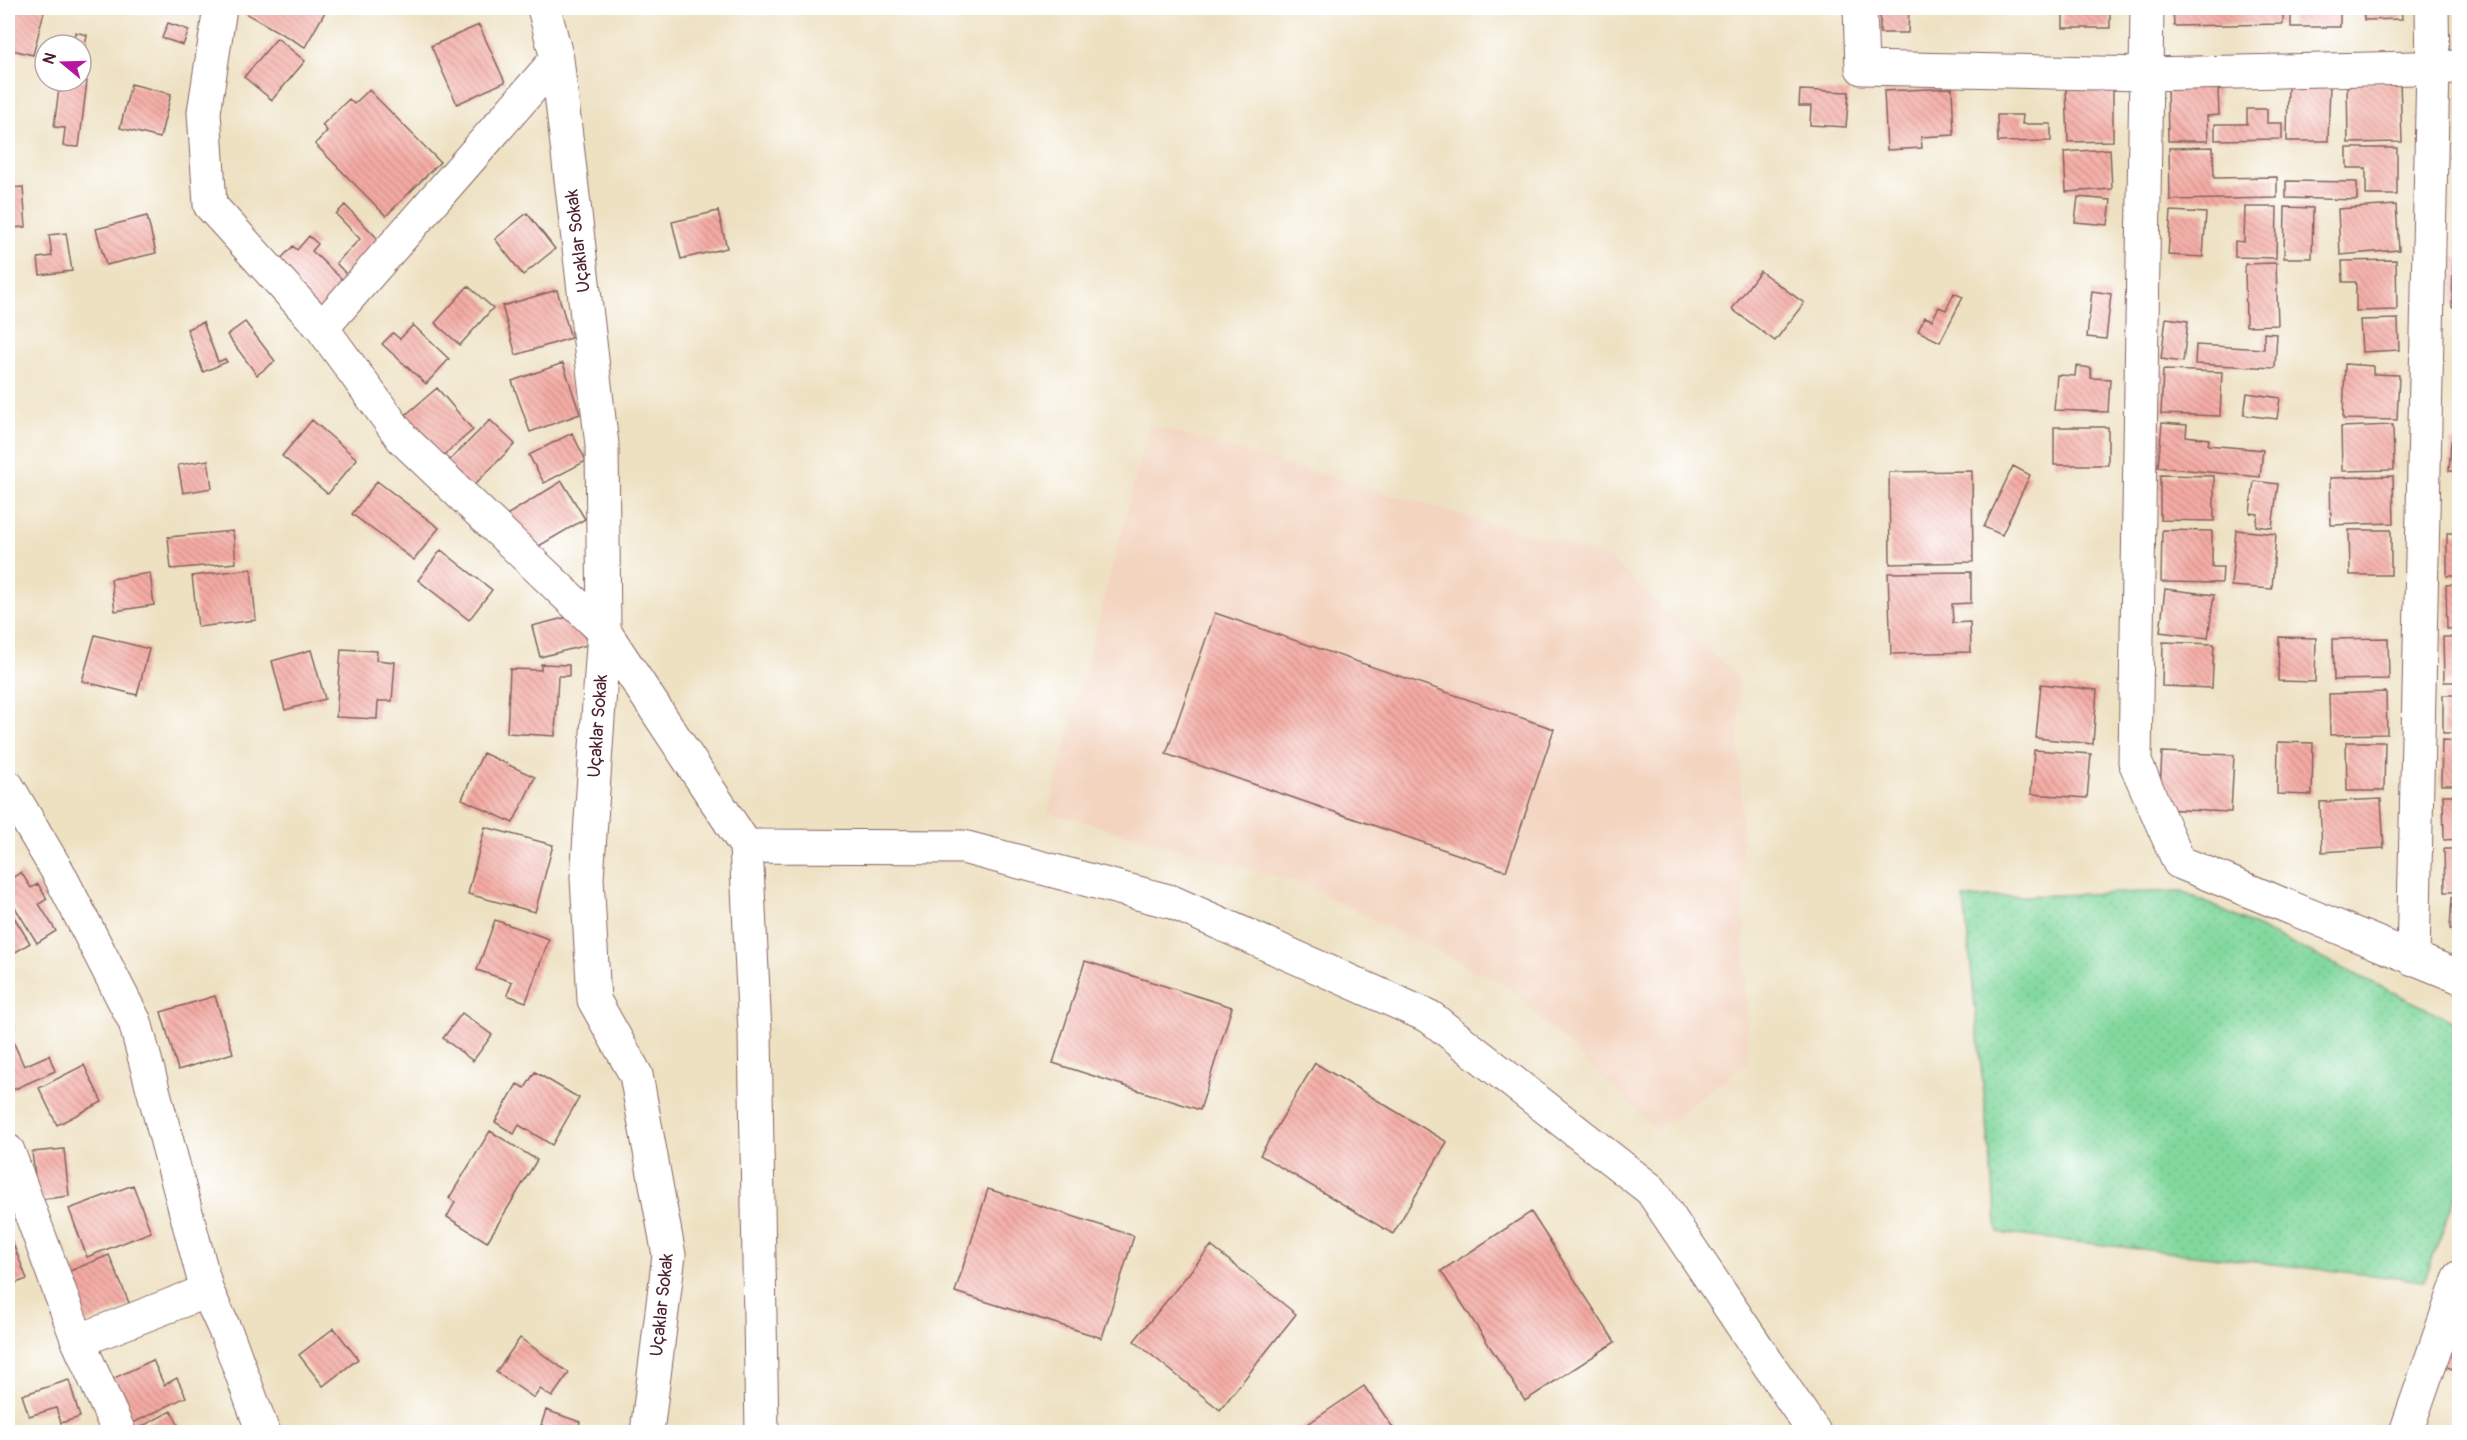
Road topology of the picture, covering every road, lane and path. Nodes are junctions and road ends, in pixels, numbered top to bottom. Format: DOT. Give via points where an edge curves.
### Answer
graph roads {
  1 [pos="220,8"];
  2 [pos="544,8"];
  3 [pos="1860,8"];
  4 [pos="2147,8"];
  5 [pos="2432,8"];
  6 [pos="557,59"];
  7 [pos="2446,67"];
  8 [pos="2146,74"];
  9 [pos="322,328"];
  10 [pos="604,631"];
  11 [pos="8,787"];
  12 [pos="746,846"];
  13 [pos="2413,958"];
  14 [pos="2460,977"];
  15 [pos="8,1151"];
  16 [pos="2458,1288"];
  17 [pos="207,1291"];
  18 [pos="78,1341"];
  19 [pos="119,1432"];
  20 [pos="263,1432"];
  21 [pos="647,1432"];
  22 [pos="762,1432"];
  23 [pos="1814,1432"];
  24 [pos="2406,1432"];
  1 -- 9 [label="street" via="204,112 210,205"];
  2 -- 6 [label="street, Uçaklar Sokak"];
  3 -- 8 [label="street" via="1862,68"];
  4 -- 8 [label="street"];
  5 -- 7 [label="street"];
  6 -- 9 [label="street"];
  6 -- 10 [label="street, Uçaklar Sokak" via="602,445"];
  7 -- 8 [label="street"];
  7 -- 13 [label="street"];
  8 -- 13 [label="street" via="2135,762 2179,862"];
  9 -- 10 [label="street" via="402,438"];
  10 -- 12 [label="street"];
  10 -- 21 [label="street, Uçaklar Sokak" via="587,878 594,1000 636,1075 669,1255"];
  11 -- 17 [label="street" via="58,872 135,1022"];
  12 -- 22 [label="street" via="755,1033"];
  12 -- 23 [label="street" via="963,847 1172,902 1430,1017 1652,1190"];
  13 -- 14 [label="street"];
  15 -- 18 [label="street"];
  16 -- 24 [label="street"];
  17 -- 18 [label="street"];
  17 -- 20 [label="street"];
  18 -- 19 [label="street"];
}
